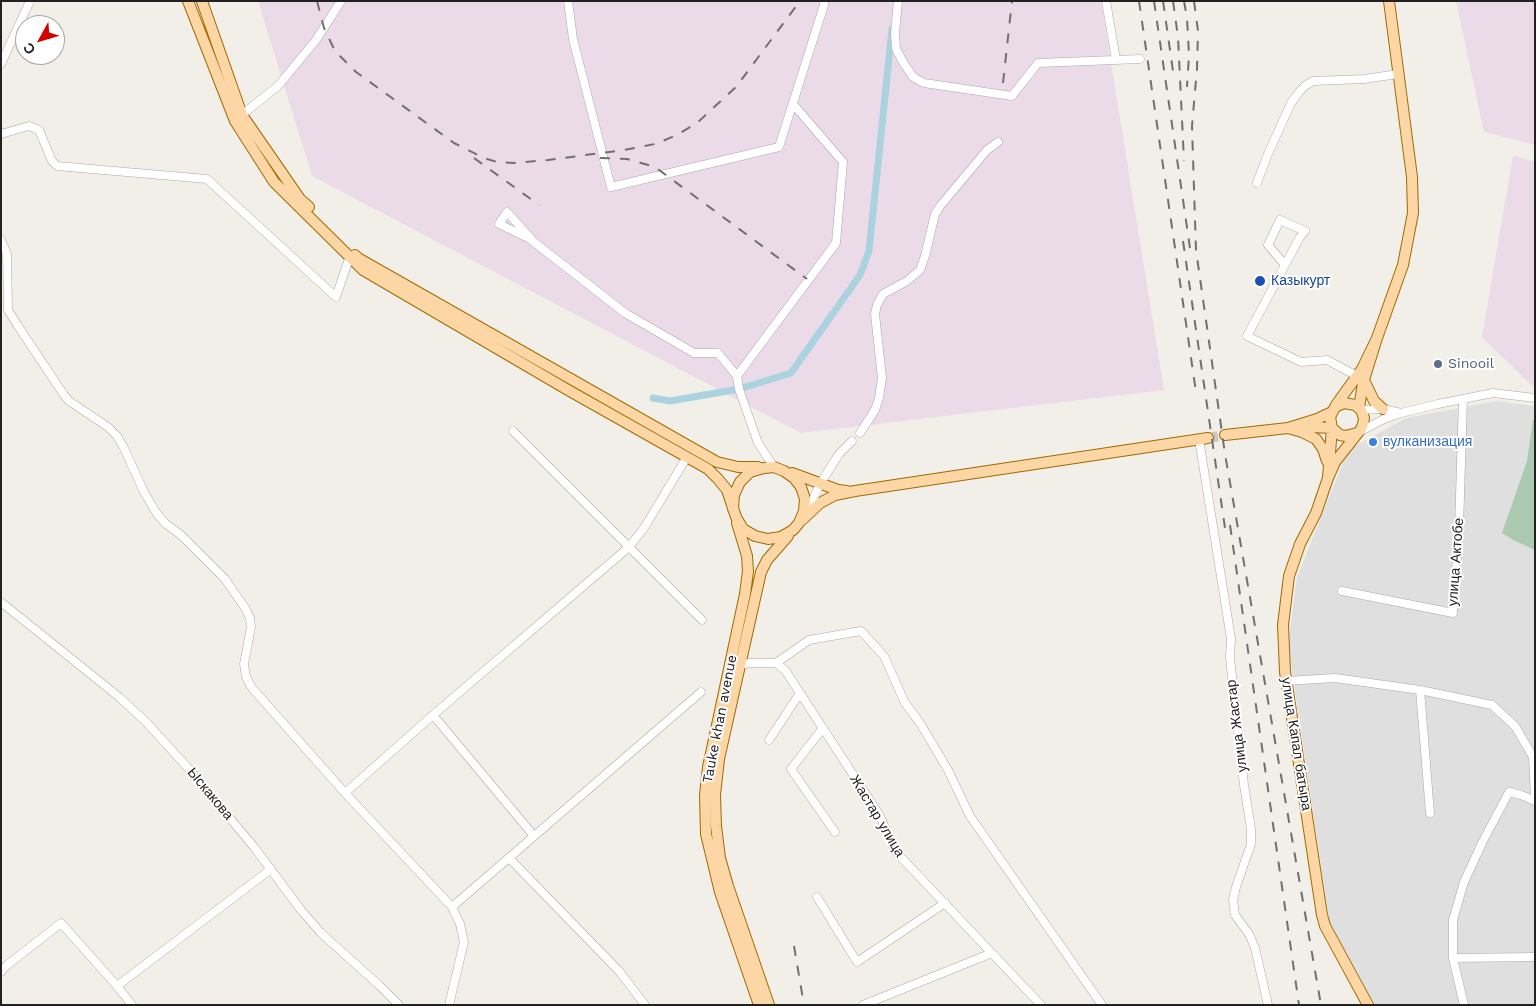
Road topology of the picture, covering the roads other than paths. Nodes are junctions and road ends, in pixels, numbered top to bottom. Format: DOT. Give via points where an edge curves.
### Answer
graph roads {
  1 [pos="30,1"];
  2 [pos="188,1"];
  3 [pos="202,1"];
  4 [pos="341,1"];
  5 [pos="568,1"];
  6 [pos="824,1"];
  7 [pos="898,1"];
  8 [pos="1106,1"];
  9 [pos="1389,1"];
  10 [pos="1140,59"];
  11 [pos="1116,60"];
  12 [pos="1,64"];
  13 [pos="1398,74"];
  14 [pos="793,104"];
  15 [pos="239,118"];
  16 [pos="1,134"];
  17 [pos="998,142"];
  18 [pos="1257,183"];
  19 [pos="1,240"];
  20 [pos="534,242"];
  21 [pos="350,256"];
  22 [pos="1285,265"];
  23 [pos="737,376"];
  24 [pos="1360,378"];
  25 [pos="1349,387"];
  26 [pos="1535,398"];
  27 [pos="1463,399"];
  28 [pos="1333,409"];
  29 [pos="1360,409"];
  30 [pos="1383,410"];
  31 [pos="1401,413"];
  32 [pos="1308,421"];
  33 [pos="1288,428"];
  34 [pos="1332,428"];
  35 [pos="513,431"];
  36 [pos="860,433"];
  37 [pos="1357,433"];
  38 [pos="1225,435"];
  39 [pos="1203,438"];
  40 [pos="852,442"];
  41 [pos="687,458"];
  42 [pos="1328,463"];
  43 [pos="769,468"];
  44 [pos="784,471"];
  45 [pos="1328,478"];
  46 [pos="820,484"];
  47 [pos="855,491"];
  48 [pos="734,513"];
  49 [pos="798,523"];
  50 [pos="629,547"];
  51 [pos="1342,590"];
  52 [pos="750,595"];
  53 [pos="1,602"];
  54 [pos="702,620"];
  55 [pos="776,663"];
  56 [pos="739,665"];
  57 [pos="1286,681"];
  58 [pos="1420,690"];
  59 [pos="701,692"];
  60 [pos="800,692"];
  61 [pos="433,715"];
  62 [pos="823,728"];
  63 [pos="769,740"];
  64 [pos="345,793"];
  65 [pos="1535,799"];
  66 [pos="1430,813"];
  67 [pos="835,832"];
  68 [pos="534,836"];
  69 [pos="509,858"];
  70 [pos="271,869"];
  71 [pos="818,897"];
  72 [pos="945,903"];
  73 [pos="452,907"];
  74 [pos="992,953"];
  75 [pos="1535,957"];
  76 [pos="1453,958"];
  77 [pos="3,966"];
  78 [pos="117,986"];
  79 [pos="132,1005"];
  80 [pos="399,1005"];
  81 [pos="449,1005"];
  82 [pos="645,1005"];
  83 [pos="759,1005"];
  84 [pos="769,1005"];
  85 [pos="863,1005"];
  86 [pos="1041,1005"];
  87 [pos="1102,1005"];
  88 [pos="1268,1005"];
  89 [pos="1368,1005"];
  90 [pos="1464,1005"];
  1 -- 12 [label="street"];
  2 -- 15 [label="main road"];
  3 -- 15 [label="main road"];
  4 -- 15 [label="street" via="316,40 278,86"];
  5 -- 14 [label="street" via="572,39 611,187 779,147"];
  6 -- 14 [label="street"];
  7 -- 11 [label="street" via="896,49 913,76 924,83 1012,96 1038,63"];
  8 -- 11 [label="street"];
  9 -- 13 [label="main road"];
  10 -- 11 [label="street"];
  13 -- 18 [label="street" via="1313,81 1306,85 1291,103"];
  13 -- 24 [label="main road" via="1412,177 1413,213 1403,265"];
  14 -- 23 [label="street" via="842,162 836,243"];
  15 -- 21 [label="main road, Tauke khan avenue" via="274,182"];
  15 -- 43 [label="main road" via="300,199 358,258 717,462 738,467"];
  16 -- 21 [label="street" via="29,126 38,130 57,166 206,179 336,297"];
  17 -- 36 [label="street" via="987,150 935,214 920,270 883,294 877,304 875,314 882,378 875,410"];
  19 -- 64 [label="street" via="7,254 8,310 69,401 117,436 156,514 230,586 250,618 244,664 252,688"];
  20 -- 23 [label="street" via="625,313 694,353 718,353"];
  21 -- 41 [label="main road, Tauke khan avenue" via="363,270"];
  22 -- 22 [label="street" via="1305,231 1280,220 1268,245"];
  22 -- 24 [label="street" via="1247,336 1302,362 1327,360"];
  23 -- 43 [label="street"];
  24 -- 25 [label="main road"];
  24 -- 29 [label="main road"];
  24 -- 30 [label="main road"];
  25 -- 28 [label="main road"];
  25 -- 32 [label="main road"];
  26 -- 27 [label="street" via="1493,393"];
  27 -- 31 [label="street"];
  27 -- 51 [label="street, улица Актобе" via="1453,613"];
  28 -- 29 [label="main road" via="1344,403"];
  28 -- 32 [label="main road"];
  28 -- 34 [label="main road"];
  29 -- 30 [label="street"];
  29 -- 37 [label="main road" via="1364,418"];
  30 -- 31 [label="street"];
  31 -- 37 [label="street"];
  32 -- 33 [label="main road"];
  33 -- 34 [label="main road"];
  33 -- 38 [label="main road"];
  33 -- 42 [label="main road" via="1316,439"];
  34 -- 37 [label="main road" via="1340,435"];
  34 -- 42 [label="main road, улица Капал батыра"];
  35 -- 50 [label="street"];
  37 -- 45 [label="main road, улица Капал батыра" via="1335,462"];
  39 -- 47 [label="main road"];
  39 -- 88 [label="street, улица Жастар" via="1231,639 1230,658 1251,829 1251,844 1233,900 1235,915 1255,948"];
  40 -- 46 [label="street" via="839,454"];
  41 -- 48 [label="main road, Tauke khan avenue" via="718,478 727,490"];
  41 -- 50 [label="street"];
  42 -- 45 [label="main road, улица Капал батыра"];
  43 -- 44 [label="main road"];
  43 -- 48 [label="main road" via="750,472 740,482 734,495"];
  44 -- 46 [label="main road"];
  44 -- 49 [label="main road" via="794,478 805,499 804,512"];
  45 -- 57 [label="main road, улица Капал батыра" via="1289,576 1283,625"];
  46 -- 47 [label="main road"];
  46 -- 49 [label="street"];
  47 -- 49 [label="main road, Tauke khan avenue" via="820,502"];
  48 -- 49 [label="main road" via="743,528 754,536 768,539 781,537"];
  48 -- 52 [label="main road, Tauke khan avenue" via="747,556"];
  49 -- 52 [label="main road, Tauke khan avenue" via="767,560"];
  50 -- 54 [label="street"];
  50 -- 61 [label="street"];
  52 -- 56 [label="main road, Tauke khan avenue"];
  52 -- 83 [label="main road, Tauke khan avenue" via="708,768 705,795 706,834 720,892"];
  53 -- 70 [label="street, Ыскакова" via="146,722"];
  55 -- 56 [label="street"];
  55 -- 60 [label="street, Жастар улица" via="786,670"];
  55 -- 87 [label="street" via="809,640 861,631 884,656 905,703 948,770 970,816"];
  56 -- 84 [label="main road, Tauke khan avenue" via="719,759 716,826 728,886"];
  57 -- 58 [label="street" via="1335,678"];
  57 -- 89 [label="main road, улица Капал батыра" via="1325,926"];
  58 -- 65 [label="street" via="1492,705 1515,726 1533,757"];
  58 -- 66 [label="street"];
  59 -- 68 [label="street"];
  60 -- 62 [label="street, Жастар улица"];
  60 -- 63 [label="street"];
  61 -- 64 [label="street"];
  61 -- 68 [label="street"];
  62 -- 67 [label="street" via="791,769"];
  62 -- 72 [label="street, Жастар улица" via="880,816 895,851"];
  64 -- 73 [label="street"];
  65 -- 76 [label="street" via="1509,792 1483,841 1464,882 1453,920"];
  68 -- 69 [label="street"];
  69 -- 73 [label="street"];
  69 -- 82 [label="street" via="618,971"];
  70 -- 78 [label="street"];
  70 -- 80 [label="street, Ыскакова" via="321,933"];
  71 -- 72 [label="street" via="857,962"];
  72 -- 74 [label="street, Жастар улица"];
  73 -- 81 [label="street" via="464,942"];
  74 -- 85 [label="street"];
  74 -- 86 [label="street, Жастар улица"];
  75 -- 76 [label="street"];
  76 -- 90 [label="street"];
  77 -- 78 [label="street" via="61,923"];
  78 -- 79 [label="street"];
}
